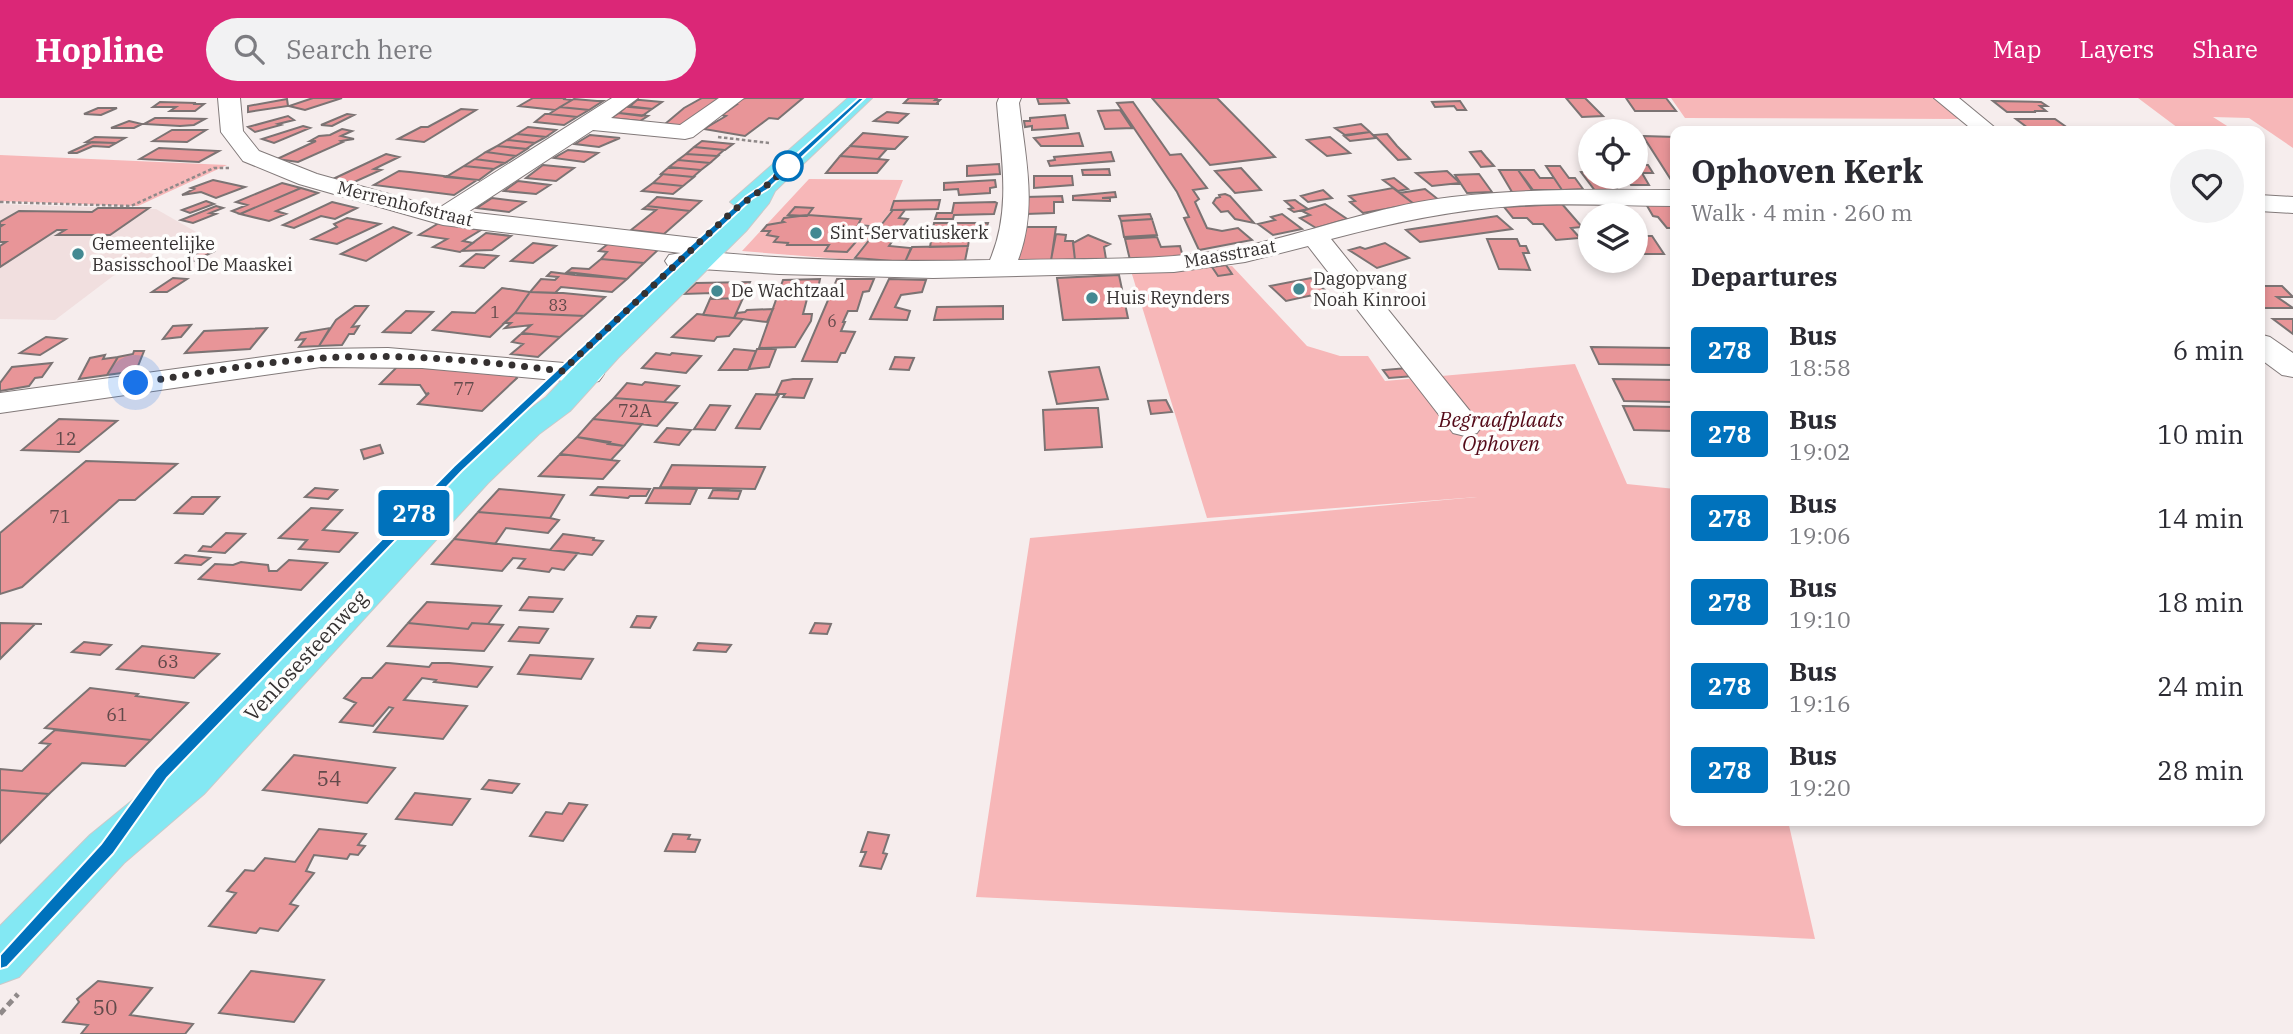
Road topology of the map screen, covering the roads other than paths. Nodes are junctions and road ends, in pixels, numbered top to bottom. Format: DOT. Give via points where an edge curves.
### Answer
graph roads {
  1 [pos="229,98"];
  2 [pos="627,98"];
  3 [pos="733,98"];
  4 [pos="861,98"];
  5 [pos="1010,98"];
  6 [pos="1945,98"];
  7 [pos="589,123"];
  8 [pos="1981,126"];
  9 [pos="1670,198"];
  10 [pos="2265,203"];
  11 [pos="2293,205"];
  12 [pos="443,217"];
  13 [pos="1314,236"];
  14 [pos="696,256"];
  15 [pos="1001,268"];
  16 [pos="2265,348"];
  17 [pos="2293,369"];
  18 [pos="575,373"];
  19 [pos="0,402"];
  20 [pos="1465,426"];
  21 [pos="0,961"];
  1 -- 12 [label="street, Merrenhofstraat" via="232,132 260,162"];
  2 -- 7 [label="street"];
  3 -- 7 [label="street" via="685,132"];
  4 -- 14 [label="main road, Venlosesteenweg" via="764,188 737,225"];
  5 -- 15 [label="street" via="1010,139 1019,188 1010,250"];
  6 -- 8 [label="street"];
  7 -- 12 [label="street"];
  9 -- 13 [label="street, Maasstraat" via="1475,202 1389,216"];
  10 -- 11 [label="street"];
  12 -- 14 [label="street, Merrenhofstraat"];
  13 -- 15 [label="street, Maasstraat" via="1245,254 1174,264"];
  13 -- 20 [label="street"];
  14 -- 15 [label="street, Maasstraat" via="779,266"];
  14 -- 18 [label="main road, Venlosesteenweg" via="607,351"];
  16 -- 17 [label="street"];
  18 -- 19 [label="street" via="500,363 321,358"];
  18 -- 21 [label="main road, Venlosesteenweg" via="188,781 107,849"];
}
